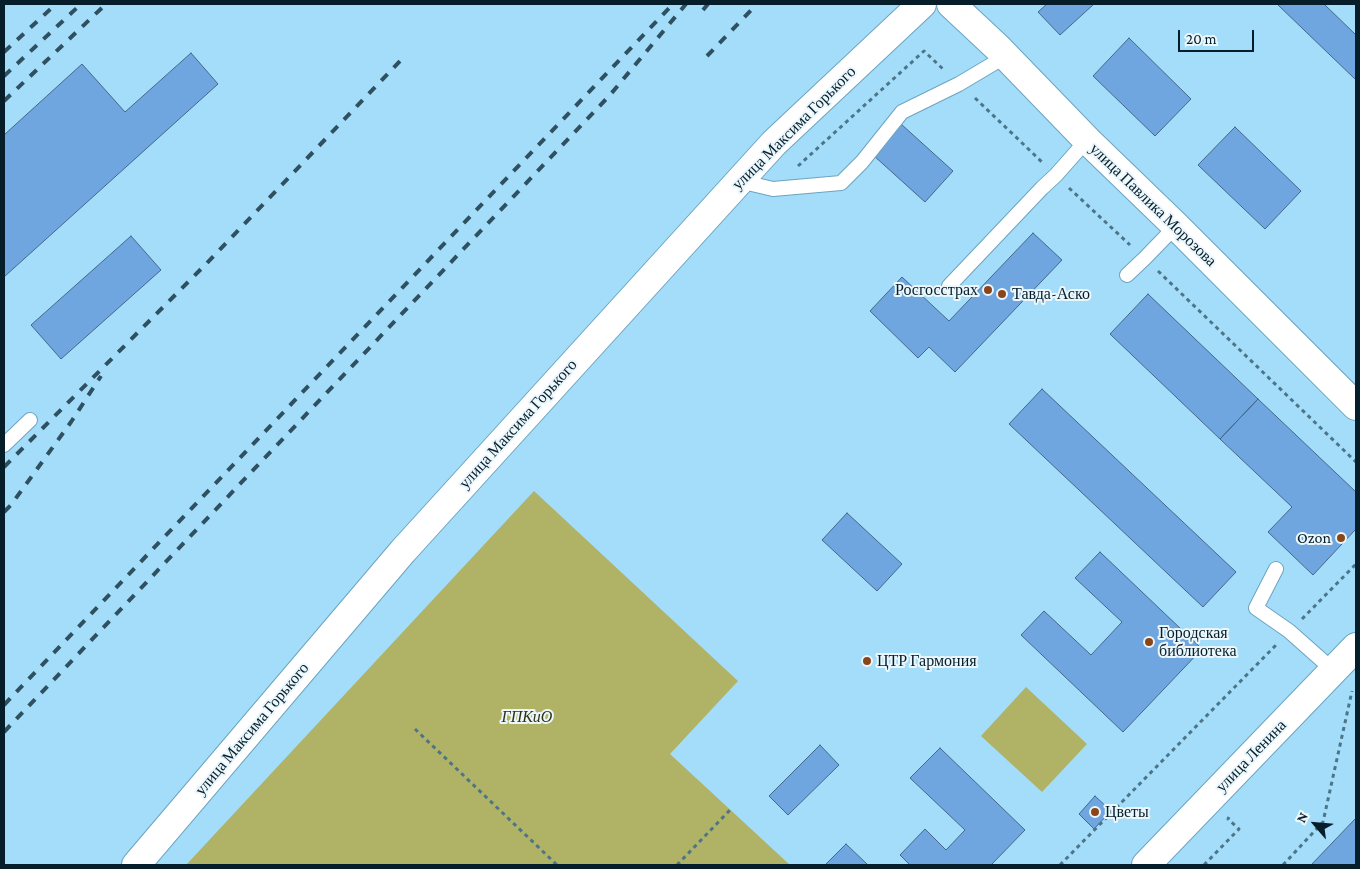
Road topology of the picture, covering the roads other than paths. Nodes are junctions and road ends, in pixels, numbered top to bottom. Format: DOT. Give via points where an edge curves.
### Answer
graph roads {
  1 [pos="922,4"];
  2 [pos="951,4"];
  3 [pos="1006,56"];
  4 [pos="1087,140"];
  5 [pos="739,181"];
  6 [pos="1176,226"];
  7 [pos="1127,274"];
  8 [pos="948,286"];
  9 [pos="1356,406"];
  10 [pos="30,420"];
  11 [pos="4,445"];
  12 [pos="1276,570"];
  13 [pos="1356,647"];
  14 [pos="1333,670"];
  15 [pos="136,865"];
  16 [pos="1146,865"];
  1 -- 5 [label="street, улица Максима Горького" via="774,143"];
  2 -- 3 [label="street, улица Павлика Морозова"];
  3 -- 4 [label="street, улица Павлика Морозова"];
  3 -- 5 [label="lane" via="902,112 841,183 774,189"];
  4 -- 6 [label="street, улица Павлика Морозова"];
  4 -- 8 [label="lane"];
  5 -- 15 [label="street, улица Максима Горького" via="403,551"];
  6 -- 7 [label="lane"];
  6 -- 9 [label="street, улица Павлика Морозова"];
  10 -- 11 [label="lane"];
  12 -- 14 [label="lane" via="1256,608 1289,631"];
  13 -- 14 [label="street, улица Ленина"];
  14 -- 16 [label="street, улица Ленина"];
}
